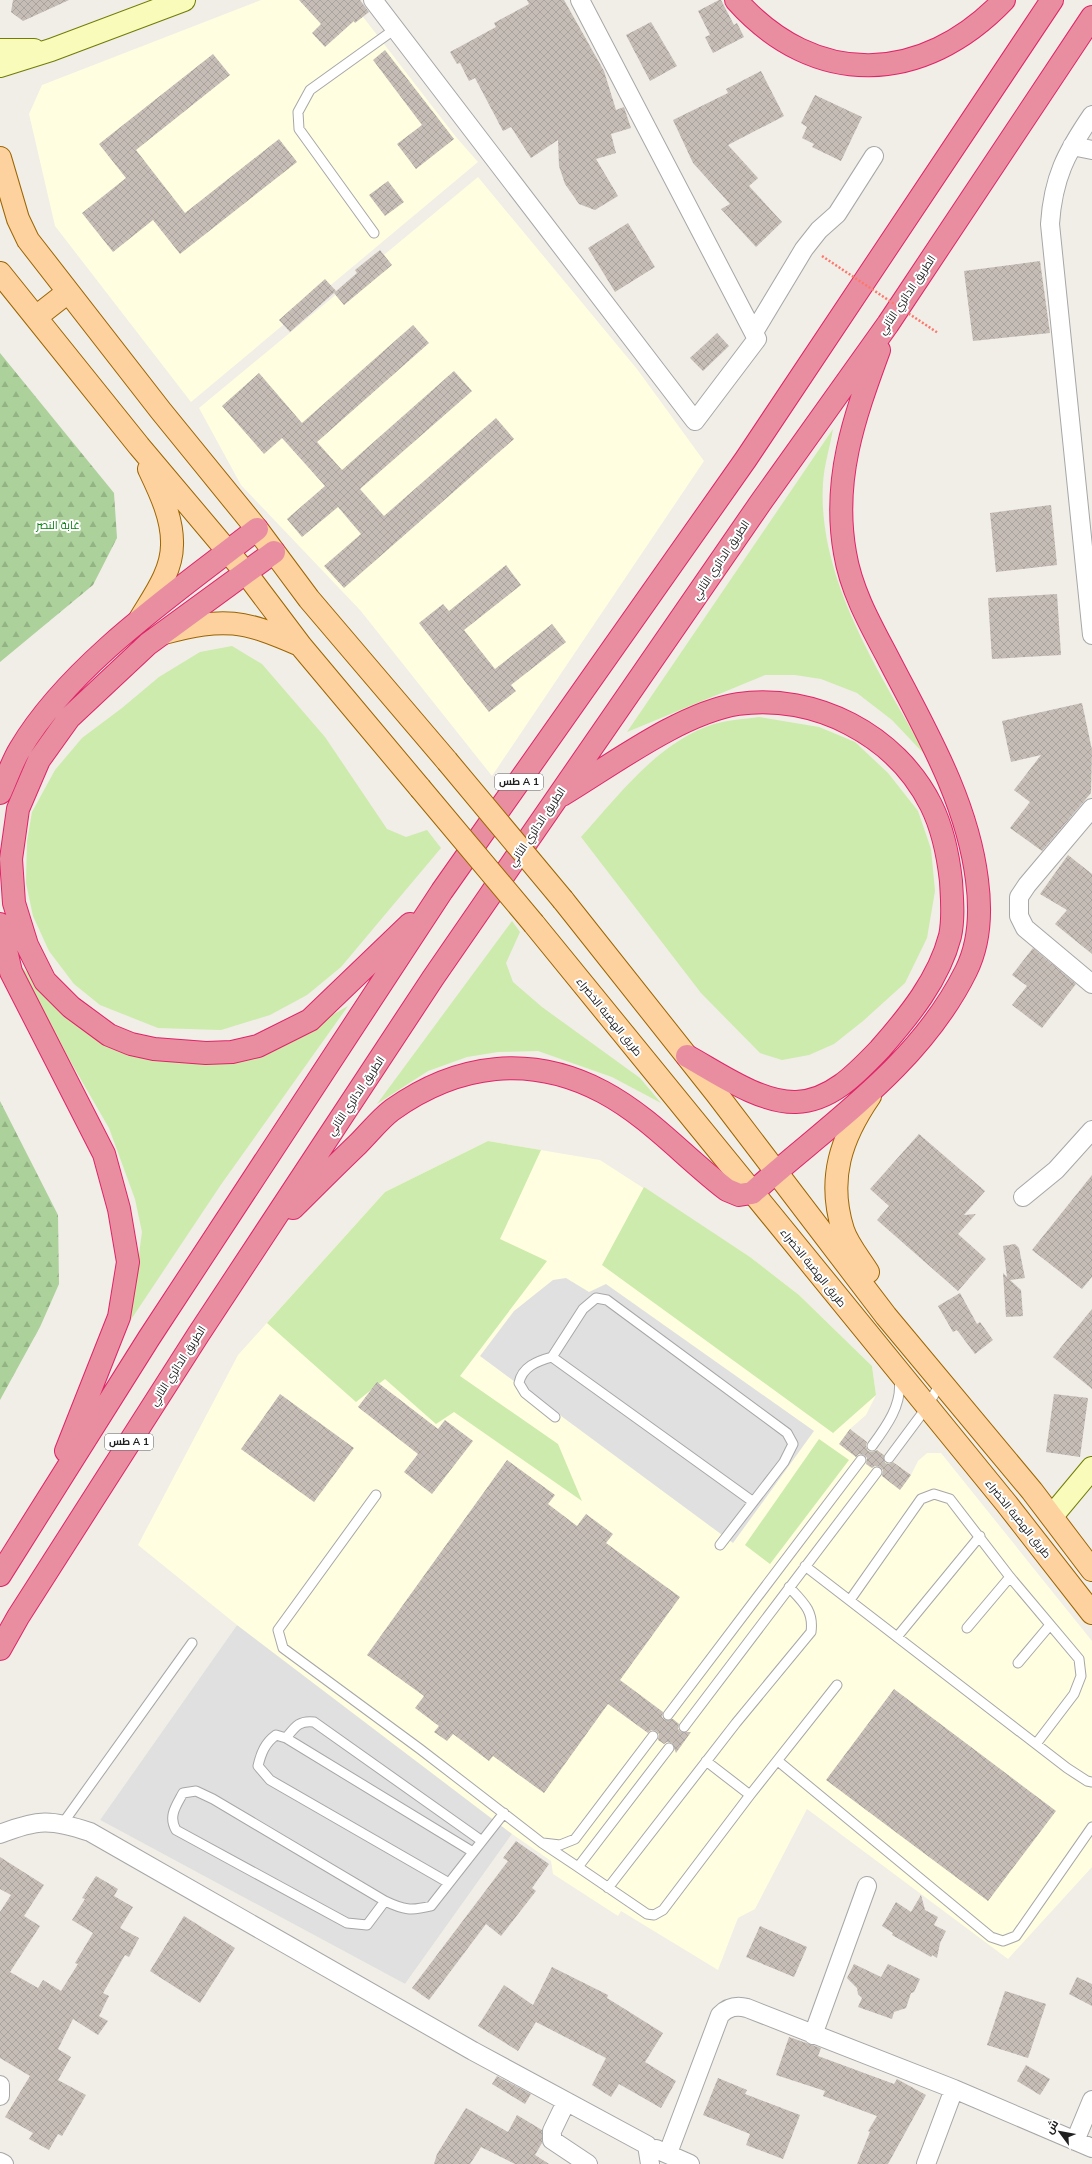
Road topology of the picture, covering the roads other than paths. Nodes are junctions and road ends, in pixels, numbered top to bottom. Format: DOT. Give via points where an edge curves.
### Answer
graph roads {
  1 [pos="184,0"];
  2 [pos="373,0"];
  3 [pos="580,0"];
  4 [pos="736,0"];
  5 [pos="1004,0"];
  6 [pos="1052,0"];
  7 [pos="1092,17"];
  8 [pos="395,29"];
  9 [pos="0,50"];
  10 [pos="51,50"];
  11 [pos="0,66"];
  12 [pos="1092,116"];
  13 [pos="1072,146"];
  14 [pos="1092,150"];
  15 [pos="874,156"];
  16 [pos="0,158"];
  17 [pos="374,233"];
  18 [pos="0,273"];
  19 [pos="68,292"];
  20 [pos="36,317"];
  21 [pos="888,324"];
  22 [pos="754,332"];
  23 [pos="139,446"];
  24 [pos="257,529"];
  25 [pos="227,551"];
  26 [pos="274,552"];
  27 [pos="246,573"];
  28 [pos="136,625"];
  29 [pos="164,633"];
  30 [pos="1092,636"];
  31 [pos="301,646"];
  32 [pos="0,793"];
  33 [pos="555,800"];
  34 [pos="1092,808"];
  35 [pos="442,891"];
  36 [pos="0,924"];
  37 [pos="1092,984"];
  38 [pos="687,1056"];
  39 [pos="874,1090"];
  40 [pos="1092,1130"];
  41 [pos="776,1172"];
  42 [pos="752,1193"];
  43 [pos="1023,1197"];
  44 [pos="262,1238"];
  45 [pos="911,1346"];
  46 [pos="552,1357"];
  47 [pos="897,1372"];
  48 [pos="942,1382"];
  49 [pos="926,1407"];
  50 [pos="555,1417"];
  51 [pos="872,1446"];
  52 [pos="889,1458"];
  53 [pos="860,1460"];
  54 [pos="1092,1468"];
  55 [pos="877,1472"];
  56 [pos="376,1495"];
  57 [pos="47,1500"];
  58 [pos="752,1501"];
  59 [pos="1052,1516"];
  60 [pos="980,1536"];
  61 [pos="720,1545"];
  62 [pos="805,1566"];
  63 [pos="1092,1570"];
  64 [pos="0,1575"];
  65 [pos="1010,1577"];
  66 [pos="790,1587"];
  67 [pos="850,1600"];
  68 [pos="1092,1613"];
  69 [pos="1050,1625"];
  70 [pos="967,1628"];
  71 [pos="897,1637"];
  72 [pos="192,1643"];
  73 [pos="0,1649"];
  74 [pos="1018,1663"];
  75 [pos="837,1685"];
  76 [pos="668,1715"];
  77 [pos="684,1727"];
  78 [pos="653,1736"];
  79 [pos="286,1738"];
  80 [pos="1036,1744"];
  81 [pos="669,1748"];
  82 [pos="706,1761"];
  83 [pos="778,1761"];
  84 [pos="1092,1782"];
  85 [pos="750,1794"];
  86 [pos="504,1813"];
  87 [pos="63,1823"];
  88 [pos="1092,1827"];
  89 [pos="0,1834"];
  90 [pos="482,1841"];
  91 [pos="542,1843"];
  92 [pos="473,1852"];
  93 [pos="578,1867"];
  94 [pos="449,1884"];
  95 [pos="867,1886"];
  96 [pos="608,1888"];
  97 [pos="385,1901"];
  98 [pos="813,2035"];
  99 [pos="0,2085"];
  100 [pos="954,2089"];
  101 [pos="0,2096"];
  102 [pos="1092,2100"];
  103 [pos="566,2102"];
  104 [pos="1075,2141"];
  105 [pos="647,2145"];
  106 [pos="1092,2148"];
  107 [pos="668,2153"];
  108 [pos="0,2162"];
  109 [pos="4,2164"];
  110 [pos="588,2164"];
  111 [pos="650,2164"];
  112 [pos="690,2164"];
  113 [pos="926,2164"];
  1 -- 10 [label="main road"];
  2 -- 8 [label="street"];
  3 -- 22 [label="street"];
  4 -- 5 [label="highway" via="752,18 777,38 806,54 825,60 865,66 913,60 942,48 970,32"];
  6 -- 35 [label="highway, طس A 1" via="746,459"];
  7 -- 21 [label="highway, الطريق الدائري الثاني"];
  8 -- 17 [label="lane" via="310,90 298,112 299,129"];
  8 -- 22 [label="street" via="695,421 757,338"];
  9 -- 10 [label="main road"];
  10 -- 11 [label="main road"];
  12 -- 13 [label="street"];
  13 -- 14 [label="street"];
  13 -- 30 [label="street" via="1054,188 1050,224"];
  15 -- 22 [label="street" via="837,214 819,230 804,249"];
  16 -- 19 [label="main road" via="22,229"];
  18 -- 20 [label="main road"];
  19 -- 20 [label="main road"];
  19 -- 24 [label="main road"];
  20 -- 23 [label="main road"];
  21 -- 33 [label="highway, الطريق الدائري الثاني / طس A 1" via="761,502"];
  21 -- 39 [label="highway" via="848,446 839,512 845,555 858,599 947,772 970,836 980,913 971,957 957,987 908,1054"];
  23 -- 25 [label="main road, طريق الهضبة الخضراء"];
  23 -- 28 [label="main road" via="168,516 172,546 158,589"];
  24 -- 25 [label="highway"];
  24 -- 26 [label="main road"];
  25 -- 27 [label="main road, طريق الهضبة الخضراء"];
  25 -- 28 [label="highway"];
  26 -- 27 [label="highway"];
  26 -- 38 [label="main road, bridge" via="309,599 563,900"];
  27 -- 29 [label="highway"];
  27 -- 31 [label="main road, طريق الهضبة الخضراء"];
  28 -- 32 [label="highway" via="92,663 52,704 20,749"];
  29 -- 31 [label="main road" via="198,624 235,622"];
  29 -- 35 [label="highway" via="148,644 68,718 39,760 18,809 11,859 14,903 27,945 45,980 71,1007 109,1035 131,1044 154,1049 206,1053 232,1052 258,1046 310,1020"];
  31 -- 42 [label="main road, طريق الهضبة الخضراء, bridge" via="534,924"];
  33 -- 38 [label="highway" via="672,728 730,706 768,703 813,709 835,716 860,729 883,745 899,761 931,804 948,854 952,909 950,935 929,985 903,1022 868,1062 835,1091 813,1100 781,1102 752,1092"];
  33 -- 44 [label="highway, الطريق الدائري الثاني / طس A 1" via="433,978"];
  34 -- 37 [label="street" via="1027,885 1018,903 1019,916 1025,928"];
  35 -- 57 [label="highway, طس A 1"];
  36 -- 57 [label="highway" via="11,972 104,1154 128,1262 119,1317"];
  38 -- 41 [label="main road"];
  39 -- 41 [label="highway"];
  39 -- 45 [label="main road" via="856,1116 843,1144 837,1172 837,1196 843,1229"];
  40 -- 43 [label="street" via="1056,1170"];
  41 -- 42 [label="highway"];
  41 -- 45 [label="main road"];
  42 -- 44 [label="highway" via="739,1195 727,1190 658,1130 603,1092 562,1075 517,1068 472,1072 429,1086 391,1111"];
  42 -- 47 [label="main road, طريق الهضبة الخضراء"];
  44 -- 73 [label="highway, الطريق الدائري الثاني / طس A 1" via="121,1455"];
  45 -- 48 [label="main road"];
  46 -- 50 [label="lane" via="535,1362 521,1374 519,1384 525,1393"];
  46 -- 58 [label="lane" via="568,1366"];
  46 -- 58 [label="lane" via="584,1309 596,1298 608,1300 787,1433 793,1444 784,1462"];
  47 -- 49 [label="main road, طريق الهضبة الخضراء"];
  47 -- 51 [label="lane" via="900,1387 898,1401 884,1430"];
  48 -- 49 [label="lane"];
  48 -- 59 [label="main road"];
  49 -- 52 [label="lane"];
  49 -- 68 [label="main road, طريق الهضبة الخضراء" via="1006,1503"];
  53 -- 76 [label="lane"];
  54 -- 59 [label="main road"];
  55 -- 62 [label="lane"];
  56 -- 86 [label="lane" via="278,1630 283,1648"];
  57 -- 64 [label="highway, طس A 1"];
  58 -- 61 [label="lane"];
  59 -- 63 [label="main road"];
  60 -- 65 [label="lane"];
  60 -- 67 [label="lane" via="950,1499 934,1494 921,1499"];
  60 -- 71 [label="lane"];
  62 -- 66 [label="lane"];
  62 -- 67 [label="lane"];
  65 -- 69 [label="lane"];
  65 -- 70 [label="lane"];
  66 -- 77 [label="lane"];
  66 -- 82 [label="lane" via="808,1608 813,1620 811,1632"];
  67 -- 71 [label="lane"];
  69 -- 74 [label="lane"];
  69 -- 80 [label="lane" via="1079,1659 1081,1676 1074,1694"];
  71 -- 80 [label="lane"];
  72 -- 87 [label="lane"];
  75 -- 83 [label="lane"];
  78 -- 91 [label="lane" via="575,1839 560,1845"];
  79 -- 90 [label="lane" via="299,1723 314,1722"];
  79 -- 92 [label="lane"];
  79 -- 94 [label="lane" via="276,1735 268,1741 261,1755 258,1766 270,1780"];
  80 -- 84 [label="lane"];
  81 -- 93 [label="lane"];
  82 -- 85 [label="lane"];
  82 -- 96 [label="lane"];
  83 -- 85 [label="lane"];
  83 -- 88 [label="lane" via="991,1937 1003,1941 1016,1936"];
  85 -- 96 [label="lane" via="663,1910 654,1915 647,1914"];
  86 -- 90 [label="lane"];
  86 -- 91 [label="lane"];
  87 -- 89 [label="street" via="47,1821"];
  87 -- 103 [label="street" via="90,1832"];
  90 -- 92 [label="lane"];
  91 -- 93 [label="lane"];
  92 -- 94 [label="lane"];
  93 -- 96 [label="lane"];
  94 -- 97 [label="lane" via="431,1906 415,1910 402,1909"];
  95 -- 98 [label="street"];
  97 -- 97 [label="lane" via="196,1791 183,1794 173,1810 172,1822 176,1830 347,1923 366,1925"];
  98 -- 100 [label="street"];
  98 -- 107 [label="street" via="747,2008 736,2006 726,2009 720,2015"];
  99 -- 101 [label="street"];
  100 -- 104 [label="street"];
  100 -- 113 [label="street"];
  102 -- 104 [label="street"];
  103 -- 105 [label="street"];
  103 -- 110 [label="street" via="552,2131 552,2140"];
  104 -- 106 [label="street"];
  105 -- 107 [label="street"];
  105 -- 111 [label="street"];
  107 -- 112 [label="street"];
  108 -- 109 [label="street"];
}
